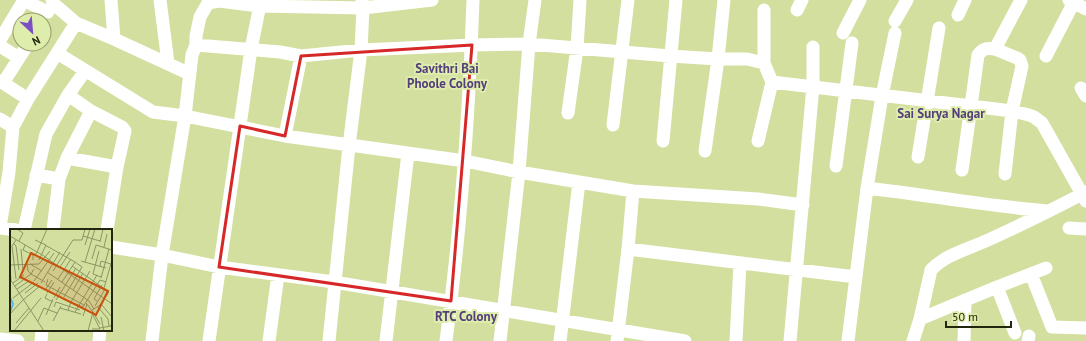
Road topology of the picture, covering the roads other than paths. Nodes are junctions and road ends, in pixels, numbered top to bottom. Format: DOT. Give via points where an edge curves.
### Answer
graph roads {
  1 [pos="24,0"];
  2 [pos="110,0"];
  3 [pos="160,0"];
  4 [pos="432,0"];
  5 [pos="474,0"];
  6 [pos="535,0"];
  7 [pos="580,0"];
  8 [pos="628,0"];
  9 [pos="676,0"];
  10 [pos="724,0"];
  11 [pos="860,0"];
  12 [pos="907,0"];
  13 [pos="965,0"];
  14 [pos="1021,0"];
  15 [pos="1072,1"];
  16 [pos="260,3"];
  17 [pos="363,4"];
  18 [pos="49,9"];
  19 [pos="1086,9"];
  20 [pos="764,10"];
  21 [pos="958,15"];
  22 [pos="76,23"];
  23 [pos="3,25"];
  24 [pos="938,28"];
  25 [pos="114,39"];
  26 [pos="0,40"];
  27 [pos="529,44"];
  28 [pos="196,45"];
  29 [pos="472,45"];
  30 [pos="0,46"];
  31 [pos="813,47"];
  32 [pos="577,48"];
  33 [pos="251,49"];
  34 [pos="995,49"];
  35 [pos="361,50"];
  36 [pos="623,51"];
  37 [pos="23,52"];
  38 [pos="57,53"];
  39 [pos="301,56"];
  40 [pos="670,56"];
  41 [pos="1046,56"];
  42 [pos="19,58"];
  43 [pos="718,59"];
  44 [pos="168,63"];
  45 [pos="764,63"];
  46 [pos="85,71"];
  47 [pos="190,74"];
  48 [pos="2,82"];
  49 [pos="772,82"];
  50 [pos="813,86"];
  51 [pos="846,91"];
  52 [pos="68,95"];
  53 [pos="882,96"];
  54 [pos="28,99"];
  55 [pos="927,100"];
  56 [pos="971,106"];
  57 [pos="91,111"];
  58 [pos="1012,111"];
  59 [pos="568,113"];
  60 [pos="185,116"];
  61 [pos="0,119"];
  62 [pos="240,126"];
  63 [pos="613,126"];
  64 [pos="13,127"];
  65 [pos="285,136"];
  66 [pos="663,141"];
  67 [pos="758,141"];
  68 [pos="349,146"];
  69 [pos="5,147"];
  70 [pos="705,151"];
  71 [pos="408,153"];
  72 [pos="918,157"];
  73 [pos="67,158"];
  74 [pos="465,161"];
  75 [pos="836,166"];
  76 [pos="117,167"];
  77 [pos="4,170"];
  78 [pos="962,170"];
  79 [pos="519,172"];
  80 [pos="1005,174"];
  81 [pos="36,175"];
  82 [pos="59,179"];
  83 [pos="579,182"];
  84 [pos="867,188"];
  85 [pos="633,191"];
  86 [pos="1085,196"];
  87 [pos="803,205"];
  88 [pos="1049,211"];
  89 [pos="0,227"];
  90 [pos="1069,228"];
  91 [pos="11,229"];
  92 [pos="24,229"];
  93 [pos="53,229"];
  94 [pos="107,229"];
  95 [pos="1086,229"];
  96 [pos="112,247"];
  97 [pos="628,249"];
  98 [pos="162,255"];
  99 [pos="740,263"];
  100 [pos="219,267"];
  101 [pos="1046,268"];
  102 [pos="796,270"];
  103 [pos="1031,274"];
  104 [pos="278,275"];
  105 [pos="856,277"];
  106 [pos="334,282"];
  107 [pos="996,287"];
  108 [pos="391,291"];
  109 [pos="965,300"];
  110 [pos="451,301"];
  111 [pos="503,310"];
  112 [pos="920,319"];
  113 [pos="563,321"];
  114 [pos="1086,328"];
  115 [pos="42,331"];
  116 [pos="100,331"];
  117 [pos="1015,333"];
  118 [pos="618,335"];
  119 [pos="0,339"];
  120 [pos="18,341"];
  121 [pos="41,341"];
  122 [pos="99,341"];
  123 [pos="152,341"];
  124 [pos="209,341"];
  125 [pos="269,341"];
  126 [pos="329,341"];
  127 [pos="386,341"];
  128 [pos="446,341"];
  129 [pos="500,341"];
  130 [pos="560,341"];
  131 [pos="680,341"];
  132 [pos="736,341"];
  133 [pos="790,341"];
  134 [pos="848,341"];
  135 [pos="912,341"];
  136 [pos="964,341"];
  1 -- 18 [label="street"];
  1 -- 23 [label="street"];
  2 -- 25 [label="street"];
  3 -- 44 [label="street"];
  4 -- 17 [label="street"];
  5 -- 29 [label="street"];
  6 -- 27 [label="street"];
  7 -- 32 [label="street"];
  8 -- 36 [label="street"];
  9 -- 40 [label="street"];
  10 -- 43 [label="street"];
  11 -- 51 [label="street" via="847,38"];
  12 -- 53 [label="street" via="895,27"];
  13 -- 21 [label="street"];
  14 -- 34 [label="street"];
  15 -- 19 [label="street"];
  15 -- 41 [label="street"];
  16 -- 17 [label="street"];
  16 -- 28 [label="street" via="208,3 200,17"];
  16 -- 33 [label="street"];
  17 -- 35 [label="street"];
  18 -- 22 [label="street"];
  20 -- 45 [label="street"];
  22 -- 25 [label="street"];
  22 -- 38 [label="street"];
  23 -- 26 [label="street"];
  24 -- 55 [label="street"];
  25 -- 44 [label="street"];
  27 -- 29 [label="street"];
  27 -- 32 [label="street"];
  27 -- 79 [label="street"];
  28 -- 33 [label="street"];
  28 -- 47 [label="street"];
  29 -- 35 [label="street"];
  29 -- 74 [label="street"];
  30 -- 42 [label="street"];
  31 -- 50 [label="street"];
  32 -- 36 [label="street"];
  32 -- 59 [label="street"];
  33 -- 39 [label="street"];
  33 -- 62 [label="street"];
  34 -- 56 [label="street" via="986,48 978,55"];
  34 -- 58 [label="street" via="1017,58 1022,66"];
  35 -- 39 [label="street"];
  35 -- 68 [label="street"];
  36 -- 40 [label="street"];
  36 -- 63 [label="street"];
  37 -- 42 [label="street"];
  38 -- 46 [label="street"];
  38 -- 54 [label="street"];
  39 -- 65 [label="street"];
  40 -- 43 [label="street"];
  40 -- 66 [label="street"];
  42 -- 48 [label="street"];
  43 -- 45 [label="street" via="747,59"];
  43 -- 70 [label="street"];
  44 -- 47 [label="street"];
  45 -- 49 [label="street"];
  46 -- 52 [label="street"];
  46 -- 60 [label="street" via="153,112"];
  47 -- 60 [label="street"];
  48 -- 54 [label="street"];
  49 -- 50 [label="street"];
  49 -- 67 [label="street"];
  50 -- 51 [label="street"];
  50 -- 87 [label="street"];
  51 -- 53 [label="street"];
  51 -- 75 [label="street"];
  52 -- 57 [label="street"];
  52 -- 81 [label="street" via="46,134"];
  53 -- 55 [label="street"];
  53 -- 84 [label="street"];
  54 -- 64 [label="street"];
  55 -- 56 [label="street"];
  55 -- 72 [label="street"];
  56 -- 58 [label="street"];
  56 -- 78 [label="street"];
  57 -- 73 [label="street"];
  57 -- 76 [label="street" via="125,131"];
  58 -- 80 [label="street"];
  58 -- 86 [label="street" via="1034,117 1042,124"];
  60 -- 62 [label="street"];
  60 -- 98 [label="street"];
  61 -- 64 [label="street"];
  62 -- 65 [label="street"];
  62 -- 100 [label="street"];
  64 -- 69 [label="street"];
  65 -- 68 [label="street"];
  68 -- 71 [label="street"];
  68 -- 106 [label="street"];
  69 -- 77 [label="street"];
  71 -- 74 [label="street"];
  71 -- 108 [label="street"];
  73 -- 76 [label="street"];
  73 -- 82 [label="street"];
  74 -- 79 [label="street"];
  74 -- 110 [label="street"];
  76 -- 94 [label="street"];
  77 -- 89 [label="street"];
  79 -- 83 [label="street"];
  79 -- 111 [label="street"];
  81 -- 82 [label="street"];
  81 -- 92 [label="street"];
  82 -- 93 [label="street"];
  83 -- 85 [label="street"];
  83 -- 113 [label="street"];
  84 -- 88 [label="street"];
  84 -- 105 [label="street"];
  85 -- 87 [label="street"];
  85 -- 97 [label="street"];
  86 -- 88 [label="street"];
  87 -- 102 [label="street"];
  88 -- 112 [label="street" via="937,263 931,270"];
  89 -- 91 [label="street"];
  90 -- 95 [label="street"];
  96 -- 98 [label="street"];
  97 -- 99 [label="street"];
  97 -- 118 [label="street"];
  98 -- 100 [label="street"];
  98 -- 123 [label="street"];
  99 -- 102 [label="street"];
  99 -- 132 [label="street"];
  100 -- 104 [label="street"];
  100 -- 124 [label="street"];
  101 -- 103 [label="street"];
  102 -- 105 [label="street"];
  102 -- 133 [label="street"];
  103 -- 107 [label="street"];
  103 -- 114 [label="street" via="1052,327"];
  104 -- 106 [label="street"];
  104 -- 125 [label="street"];
  105 -- 134 [label="street"];
  106 -- 108 [label="street"];
  106 -- 126 [label="street"];
  107 -- 109 [label="street"];
  107 -- 117 [label="street"];
  108 -- 110 [label="street"];
  108 -- 127 [label="street"];
  109 -- 112 [label="street"];
  109 -- 136 [label="street"];
  110 -- 111 [label="street"];
  110 -- 128 [label="street"];
  111 -- 113 [label="street"];
  111 -- 129 [label="street"];
  112 -- 135 [label="street"];
  113 -- 118 [label="street"];
  113 -- 130 [label="street"];
  115 -- 121 [label="street"];
  116 -- 122 [label="street"];
  118 -- 131 [label="street"];
  119 -- 120 [label="street"];
}
